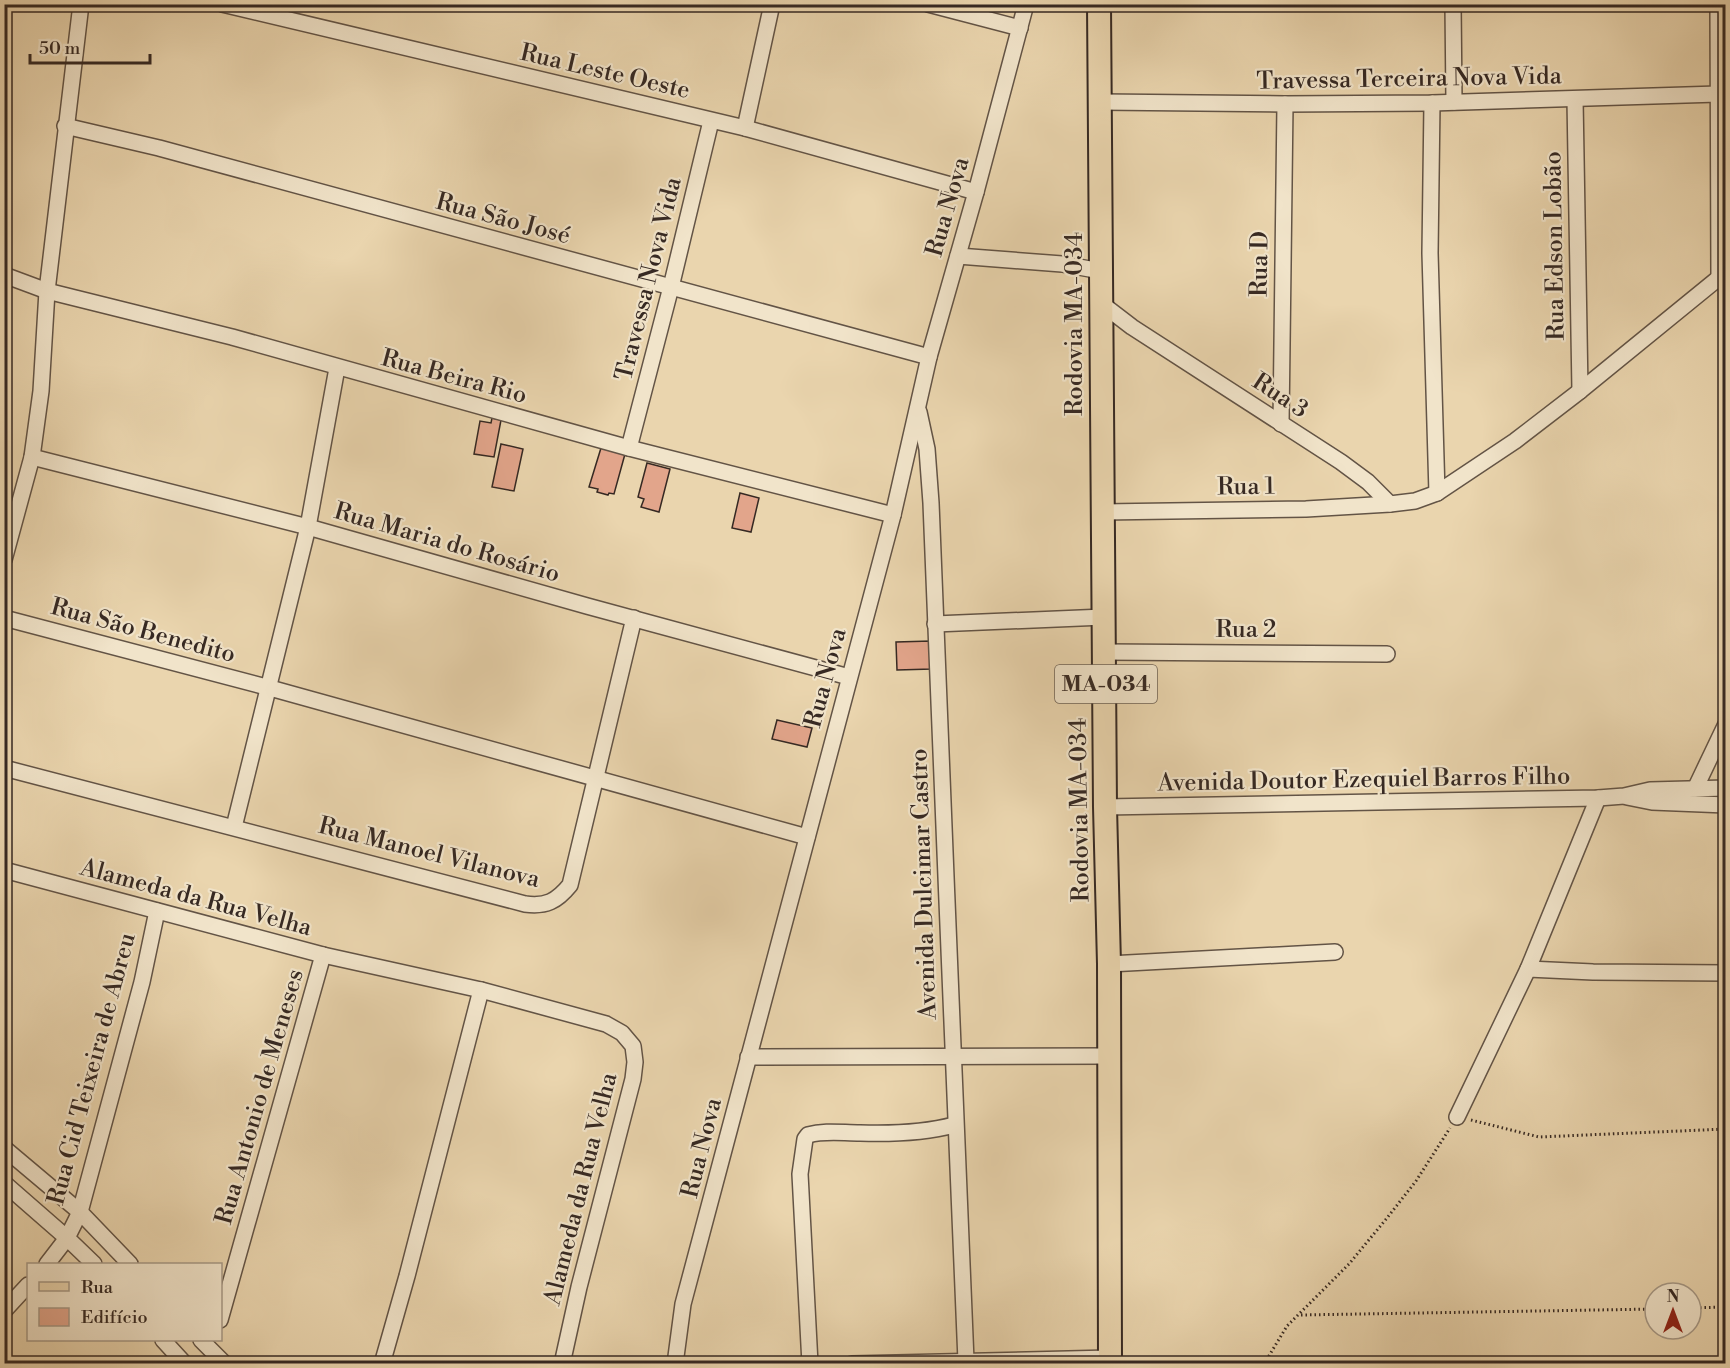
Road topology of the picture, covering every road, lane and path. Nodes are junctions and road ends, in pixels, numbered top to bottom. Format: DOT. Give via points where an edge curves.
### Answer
graph roads {
  1 [pos="81,4"];
  2 [pos="222,4"];
  3 [pos="772,4"];
  4 [pos="928,4"];
  5 [pos="1026,4"];
  6 [pos="1099,4"];
  7 [pos="1453,4"];
  8 [pos="1718,4"];
  9 [pos="1020,28"];
  10 [pos="1718,94"];
  11 [pos="1575,99"];
  12 [pos="1101,102"];
  13 [pos="1432,102"];
  14 [pos="1454,102"];
  15 [pos="1285,104"];
  16 [pos="711,121"];
  17 [pos="65,126"];
  18 [pos="745,128"];
  19 [pos="976,192"];
  20 [pos="958,256"];
  21 [pos="1101,271"];
  22 [pos="1722,274"];
  23 [pos="4,275"];
  24 [pos="671,288"];
  25 [pos="47,291"];
  26 [pos="1102,304"];
  27 [pos="929,357"];
  28 [pos="337,368"];
  29 [pos="1580,391"];
  30 [pos="918,405"];
  31 [pos="1281,424"];
  32 [pos="628,448"];
  33 [pos="32,457"];
  34 [pos="1437,493"];
  35 [pos="1390,504"];
  36 [pos="1103,512"];
  37 [pos="893,515"];
  38 [pos="308,527"];
  39 [pos="4,560"];
  40 [pos="1104,617"];
  41 [pos="4,618"];
  42 [pos="634,618"];
  43 [pos="935,624"];
  44 [pos="1106,652"];
  45 [pos="1387,654"];
  46 [pos="849,677"];
  47 [pos="270,688"];
  48 [pos="1725,724"];
  49 [pos="4,768"];
  50 [pos="595,777"];
  51 [pos="1725,788"];
  52 [pos="1695,789"];
  53 [pos="1624,796"];
  54 [pos="1598,798"];
  55 [pos="1725,805"];
  56 [pos="1105,807"];
  57 [pos="234,827"];
  58 [pos="807,837"];
  59 [pos="4,870"];
  60 [pos="157,911"];
  61 [pos="1335,952"];
  62 [pos="323,955"];
  63 [pos="1109,964"];
  64 [pos="1528,969"];
  65 [pos="1725,973"];
  66 [pos="481,990"];
  67 [pos="1109,1056"];
  68 [pos="748,1057"];
  69 [pos="953,1057"];
  70 [pos="1457,1117"];
  71 [pos="954,1125"];
  72 [pos="1725,1129"];
  73 [pos="4,1148"];
  74 [pos="4,1183"];
  75 [pos="80,1212"];
  76 [pos="67,1238"];
  77 [pos="48,1263"];
  78 [pos="93,1263"];
  79 [pos="129,1263"];
  80 [pos="27,1286"];
  81 [pos="1725,1307"];
  82 [pos="1643,1308"];
  83 [pos="1703,1308"];
  84 [pos="4,1311"];
  85 [pos="222,1313"];
  86 [pos="1299,1315"];
  87 [pos="164,1341"];
  88 [pos="210,1343"];
  89 [pos="966,1361"];
  90 [pos="1110,1361"];
  91 [pos="185,1364"];
  92 [pos="225,1364"];
  93 [pos="382,1364"];
  94 [pos="562,1364"];
  95 [pos="675,1364"];
  96 [pos="810,1364"];
  97 [pos="852,1364"];
  98 [pos="1264,1364"];
  1 -- 17 [label="street"];
  2 -- 16 [label="street, Rua Leste Oeste"];
  3 -- 18 [label="street"];
  4 -- 9 [label="street"];
  5 -- 9 [label="street, Rua Nova"];
  6 -- 12 [label="main road, Rodovia MA-034 / MA-034"];
  7 -- 14 [label="street"];
  8 -- 10 [label="street"];
  9 -- 19 [label="street, Rua Nova"];
  10 -- 11 [label="street, Travessa Terceira Nova Vida"];
  10 -- 22 [label="street"];
  11 -- 14 [label="street, Travessa Terceira Nova Vida"];
  11 -- 29 [label="street, Rua Edson Lobão"];
  12 -- 15 [label="street, Travessa Terceira Nova Vida"];
  12 -- 21 [label="main road, Rodovia MA-034 / MA-034"];
  13 -- 14 [label="street, Travessa Terceira Nova Vida"];
  13 -- 15 [label="street, Travessa Terceira Nova Vida"];
  13 -- 34 [label="street" via="1430,253"];
  15 -- 31 [label="street, Rua D"];
  16 -- 18 [label="street, Rua Leste Oeste"];
  16 -- 24 [label="street, Travessa Nova Vida"];
  17 -- 24 [label="street, Rua São José" via="159,148"];
  17 -- 25 [label="street"];
  18 -- 19 [label="street, Rua Leste Oeste"];
  19 -- 20 [label="street, Rua Nova"];
  20 -- 21 [label="street"];
  20 -- 27 [label="street, Rua Nova"];
  21 -- 26 [label="main road, Rodovia MA-034 / MA-034"];
  22 -- 29 [label="street"];
  23 -- 25 [label="street, Rua Beira Rio"];
  24 -- 27 [label="street, Rua São José"];
  24 -- 32 [label="street, Travessa Nova Vida"];
  25 -- 28 [label="street, Rua Beira Rio" via="232,337"];
  25 -- 33 [label="street"];
  26 -- 31 [label="street, Rua 3"];
  26 -- 36 [label="main road, Rodovia MA-034 / MA-034"];
  27 -- 30 [label="street, Rua Nova"];
  28 -- 32 [label="street, Rua Beira Rio"];
  28 -- 38 [label="street"];
  29 -- 34 [label="street"];
  30 -- 37 [label="street, Rua Nova"];
  30 -- 43 [label="street, Avenida Dulcimar Castro" via="927,449"];
  31 -- 35 [label="street, Rua 3" via="1341,462"];
  32 -- 37 [label="street, Rua Beira Rio"];
  33 -- 38 [label="street, Rua Maria do Rosário"];
  33 -- 39 [label="street"];
  34 -- 35 [label="street"];
  35 -- 36 [label="street, Rua 1"];
  36 -- 40 [label="main road, Rodovia MA-034 / MA-034"];
  37 -- 46 [label="street, Rua Nova"];
  38 -- 42 [label="street, Rua Maria do Rosário"];
  38 -- 47 [label="street"];
  40 -- 43 [label="street"];
  40 -- 44 [label="main road, Rodovia MA-034 / MA-034"];
  41 -- 47 [label="street, Rua São Benedito"];
  42 -- 46 [label="street, Rua Maria do Rosário"];
  42 -- 50 [label="street, Rua Manoel Vilanova"];
  43 -- 69 [label="street, Avenida Dulcimar Castro"];
  44 -- 45 [label="street, Rua 2"];
  44 -- 56 [label="main road, Rodovia MA-034 / MA-034"];
  46 -- 58 [label="street, Rua Nova"];
  47 -- 50 [label="street, Rua São Benedito"];
  47 -- 57 [label="street"];
  48 -- 52 [label="street"];
  49 -- 57 [label="street, Rua Manoel Vilanova"];
  50 -- 57 [label="street, Rua Manoel Vilanova" via="570,885 551,903 537,906"];
  50 -- 58 [label="street, Rua São Benedito"];
  51 -- 52 [label="street, Avenida Doutor Ezequiel Barros Filho"];
  52 -- 53 [label="street, Avenida Doutor Ezequiel Barros Filho" via="1650,790"];
  53 -- 54 [label="street, Avenida Doutor Ezequiel Barros Filho"];
  53 -- 55 [label="street, Avenida Doutor Ezequiel Barros Filho" via="1652,802"];
  54 -- 56 [label="street, Avenida Doutor Ezequiel Barros Filho"];
  54 -- 64 [label="street"];
  56 -- 63 [label="main road, Rodovia MA-034 / MA-034"];
  58 -- 68 [label="street, Rua Nova"];
  59 -- 60 [label="street, Alameda da Rua Velha"];
  60 -- 62 [label="street, Alameda da Rua Velha"];
  60 -- 75 [label="street, Rua Cid Teixeira de Abreu" via="142,982"];
  61 -- 63 [label="street"];
  62 -- 66 [label="street, Alameda da Rua Velha"];
  62 -- 85 [label="street, Rua Antonio de Meneses"];
  63 -- 67 [label="main road, Rodovia MA-034 / MA-034"];
  64 -- 65 [label="street"];
  64 -- 70 [label="street"];
  66 -- 93 [label="street"];
  66 -- 94 [label="street, Alameda da Rua Velha" via="606,1024 628,1038 633,1046 633,1079"];
  67 -- 69 [label="street"];
  67 -- 90 [label="main road, Rodovia MA-034 / MA-034"];
  68 -- 69 [label="street"];
  68 -- 95 [label="street, Rua Nova" via="683,1304"];
  69 -- 71 [label="street, Avenida Dulcimar Castro"];
  70 -- 72 [label="path" via="1539,1137"];
  70 -- 86 [label="path" via="1416,1181 1349,1264"];
  71 -- 89 [label="street, Avenida Dulcimar Castro"];
  71 -- 96 [label="street" via="907,1133 827,1131 808,1135 803,1142 800,1174"];
  73 -- 75 [label="street"];
  74 -- 76 [label="street"];
  75 -- 76 [label="street, Rua Cid Teixeira de Abreu"];
  75 -- 79 [label="street"];
  76 -- 77 [label="street, Rua Cid Teixeira de Abreu"];
  76 -- 78 [label="street"];
  80 -- 84 [label="street"];
  81 -- 83 [label="path"];
  82 -- 86 [label="path"];
  86 -- 98 [label="path" via="1287,1326"];
  87 -- 91 [label="street"];
  88 -- 92 [label="street"];
  89 -- 90 [label="street"];
  89 -- 97 [label="street"];
}
